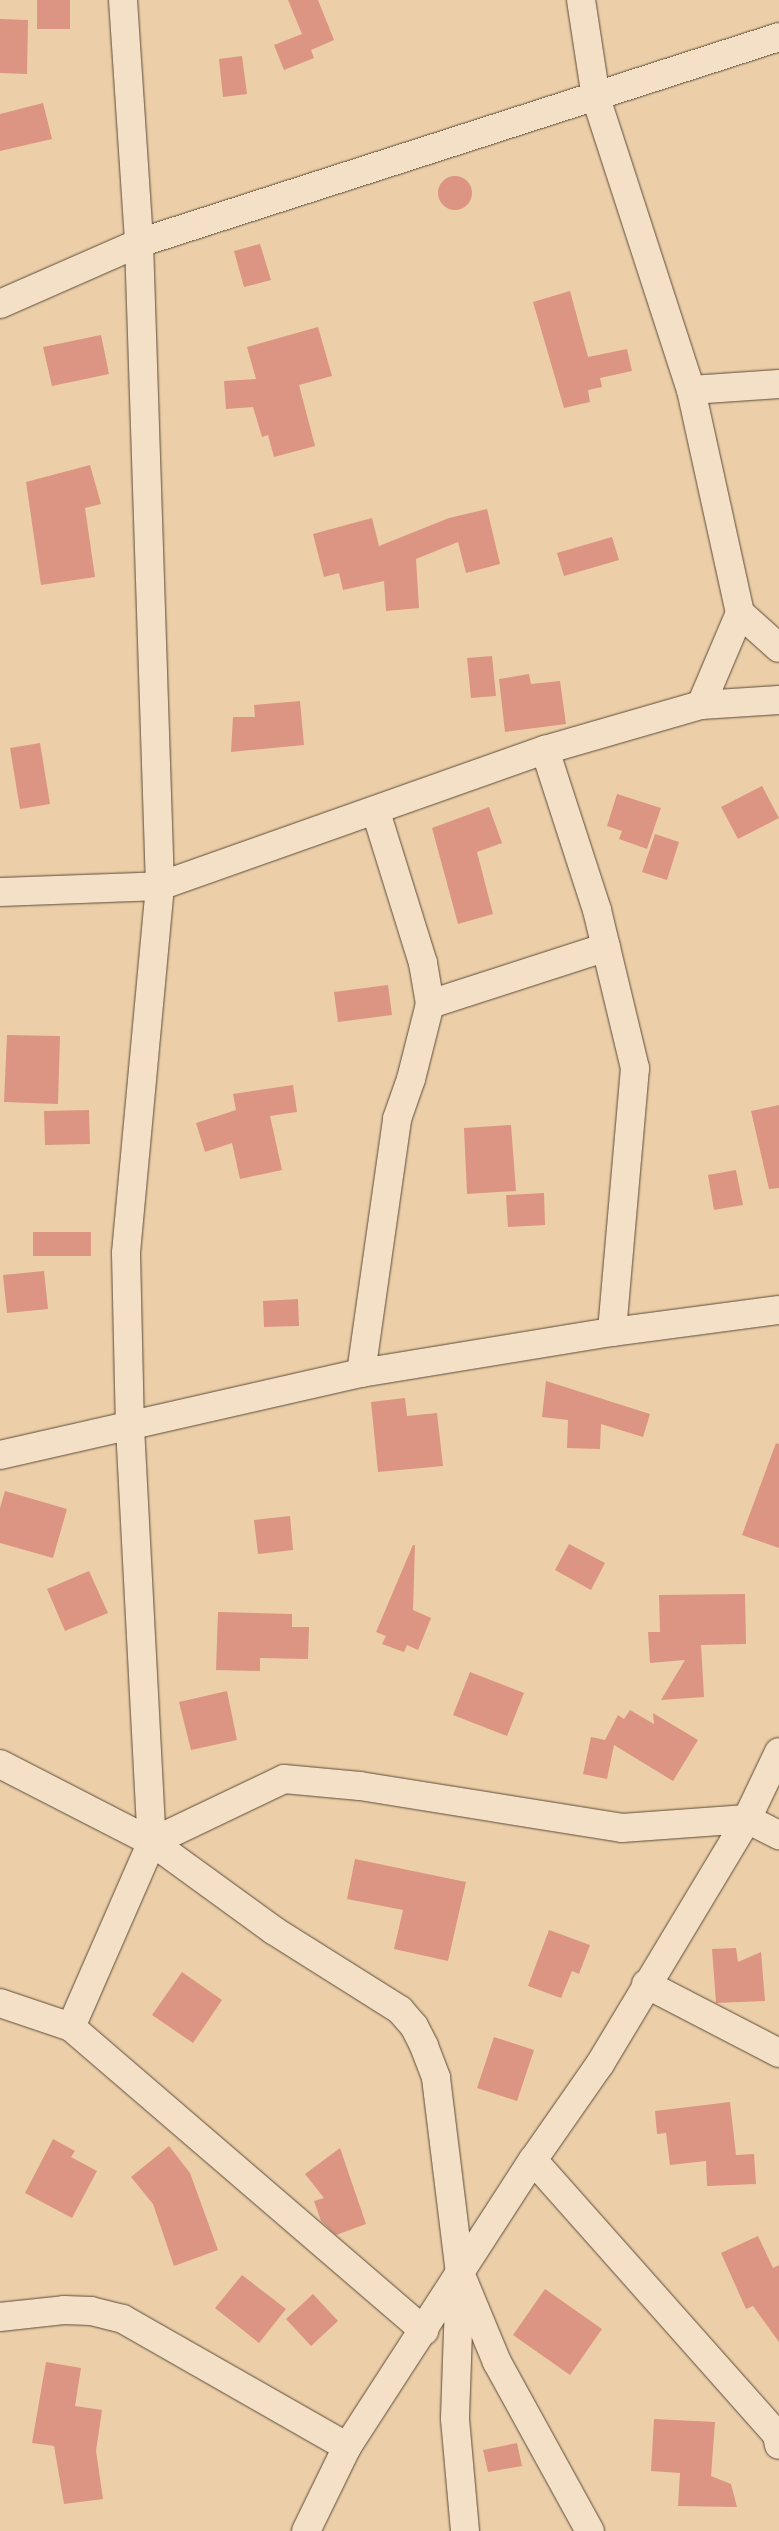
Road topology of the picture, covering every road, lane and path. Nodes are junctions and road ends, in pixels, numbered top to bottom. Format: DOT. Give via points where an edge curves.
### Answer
graph roads {
  1 [pos="124,0"];
  2 [pos="581,0"];
  3 [pos="779,37"];
  4 [pos="596,98"];
  5 [pos="139,243"];
  6 [pos="0,304"];
  7 [pos="779,384"];
  8 [pos="691,390"];
  9 [pos="740,613"];
  10 [pos="779,648"];
  11 [pos="779,700"];
  12 [pos="701,705"];
  13 [pos="545,750"];
  14 [pos="376,812"];
  15 [pos="160,886"];
  16 [pos="0,892"];
  17 [pos="606,947"];
  18 [pos="430,1004"];
  19 [pos="779,1310"];
  20 [pos="612,1332"];
  21 [pos="361,1373"];
  22 [pos="130,1427"];
  23 [pos="0,1454"];
  24 [pos="779,1752"];
  25 [pos="0,1764"];
  26 [pos="747,1819"];
  27 [pos="779,1835"];
  28 [pos="152,1842"];
  29 [pos="646,1984"];
  30 [pos="0,2003"];
  31 [pos="71,2027"];
  32 [pos="779,2053"];
  33 [pos="532,2160"];
  34 [pos="460,2274"];
  35 [pos="0,2317"];
  36 [pos="424,2332"];
  37 [pos="778,2437"];
  38 [pos="347,2447"];
  39 [pos="306,2531"];
  40 [pos="465,2531"];
  41 [pos="590,2531"];
  1 -- 5 [label="street"];
  2 -- 4 [label="street"];
  3 -- 4 [label="street"];
  4 -- 5 [label="street"];
  4 -- 8 [label="street"];
  5 -- 6 [label="street"];
  5 -- 15 [label="street"];
  7 -- 8 [label="street"];
  8 -- 9 [label="street"];
  9 -- 10 [label="street"];
  9 -- 12 [label="street"];
  11 -- 12 [label="street"];
  12 -- 13 [label="street"];
  13 -- 14 [label="street"];
  13 -- 17 [label="street"];
  14 -- 15 [label="street"];
  14 -- 18 [label="street" via="423,963"];
  15 -- 16 [label="street"];
  15 -- 22 [label="street" via="144,1089 126,1253"];
  17 -- 18 [label="street"];
  17 -- 20 [label="street" via="635,1068"];
  18 -- 21 [label="street" via="397,1119"];
  19 -- 20 [label="street"];
  20 -- 21 [label="street"];
  21 -- 22 [label="street"];
  22 -- 23 [label="street"];
  22 -- 28 [label="street"];
  24 -- 26 [label="street"];
  25 -- 28 [label="street"];
  26 -- 27 [label="street"];
  26 -- 28 [label="street" via="622,1828 360,1786 284,1779"];
  26 -- 29 [label="street"];
  28 -- 31 [label="street"];
  28 -- 34 [label="street" via="273,1930 400,2010 414,2026 436,2078"];
  29 -- 32 [label="street"];
  29 -- 33 [label="street" via="600,2064"];
  30 -- 31 [label="street"];
  31 -- 36 [label="street"];
  33 -- 34 [label="street"];
  33 -- 37 [label="street"];
  34 -- 36 [label="street"];
  34 -- 40 [label="street" via="456,2420"];
  34 -- 41 [label="street" via="497,2362"];
  35 -- 38 [label="street" via="64,2310 91,2311 123,2319"];
  36 -- 38 [label="street"];
  38 -- 39 [label="street"];
}
